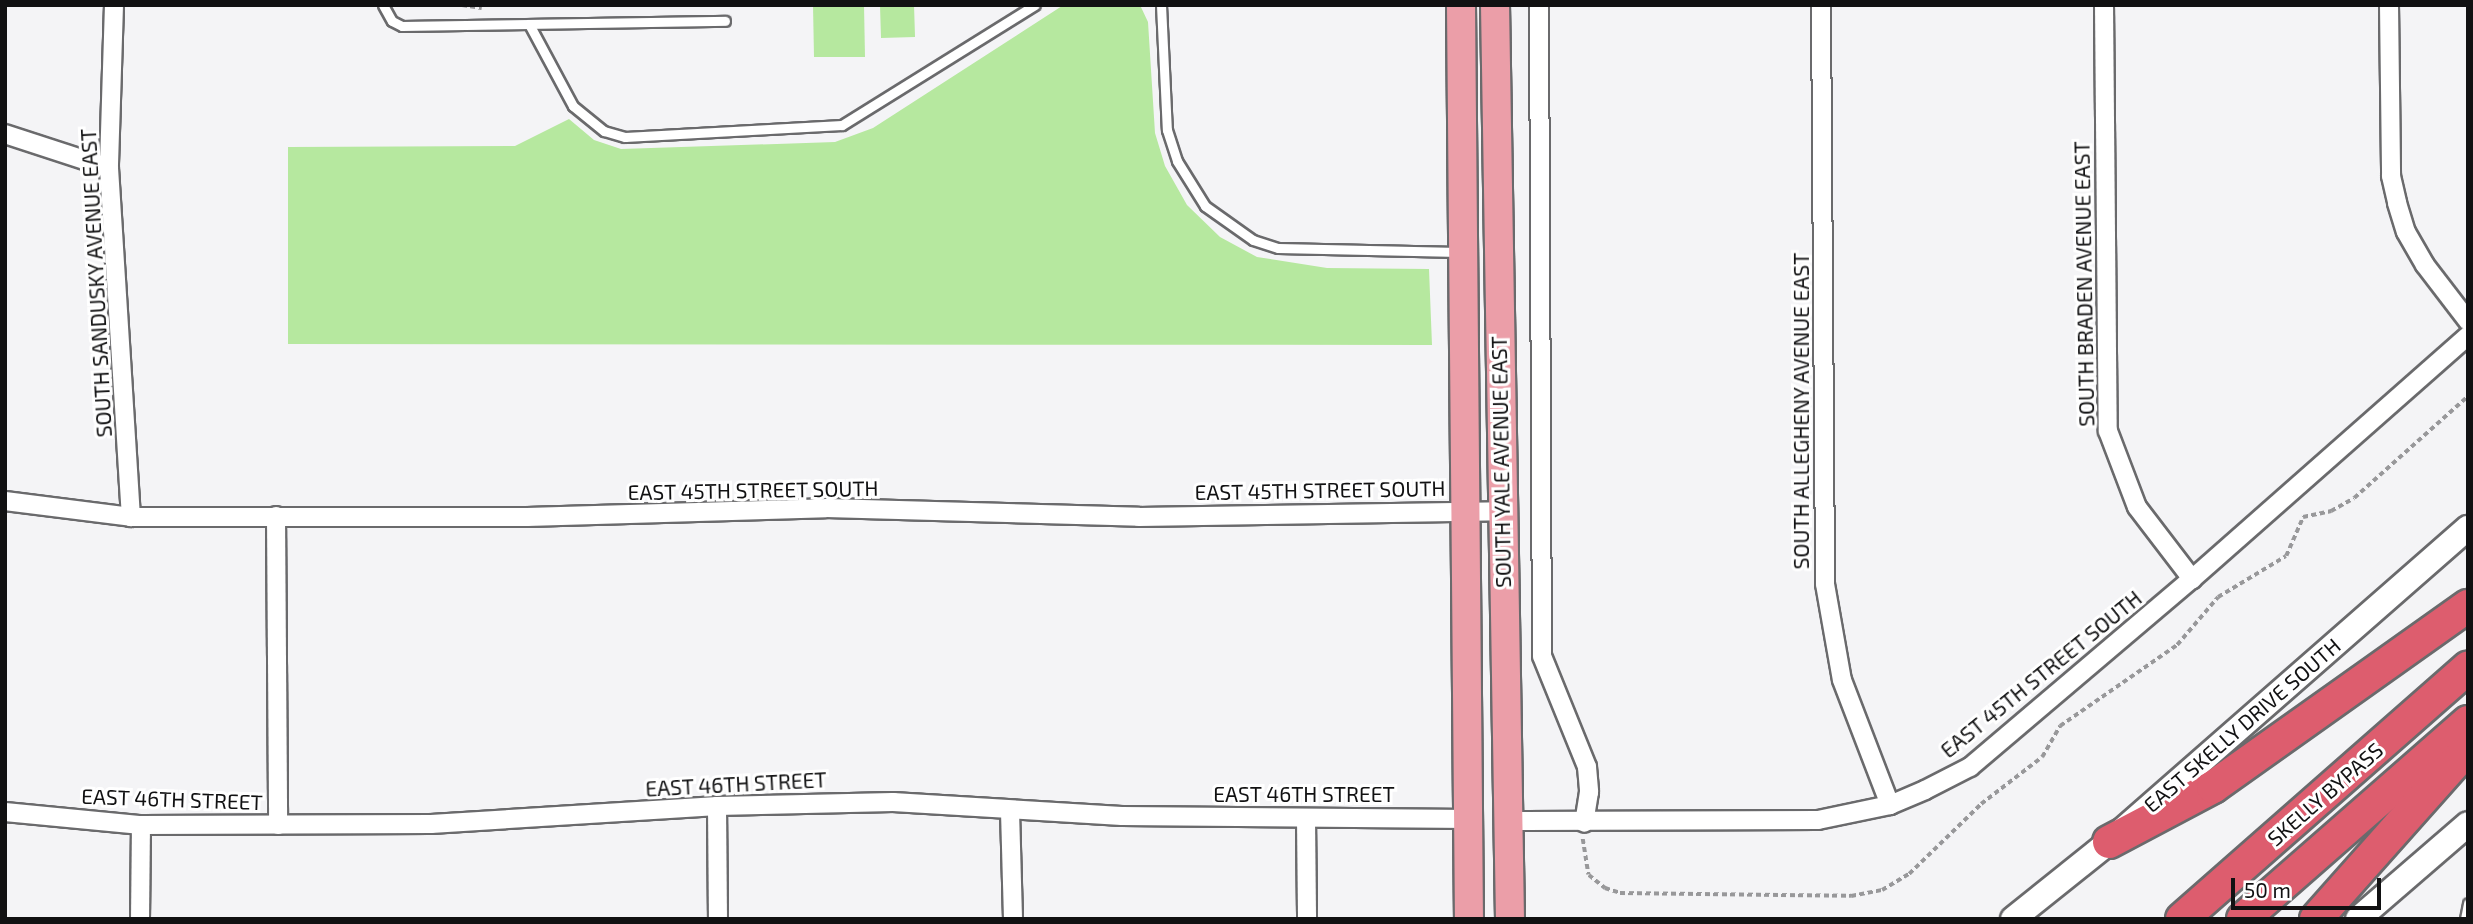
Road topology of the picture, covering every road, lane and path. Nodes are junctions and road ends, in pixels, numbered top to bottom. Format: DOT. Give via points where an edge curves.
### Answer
graph roads {
  1 [pos="114,5"];
  2 [pos="383,5"];
  3 [pos="462,5"];
  4 [pos="1035,5"];
  5 [pos="1161,5"];
  6 [pos="1209,5"];
  7 [pos="1307,5"];
  8 [pos="1329,5"];
  9 [pos="1461,5"];
  10 [pos="1495,5"];
  11 [pos="1539,5"];
  12 [pos="1821,5"];
  13 [pos="2104,5"];
  14 [pos="2389,5"];
  15 [pos="482,8"];
  16 [pos="725,22"];
  17 [pos="528,24"];
  18 [pos="5,134"];
  19 [pos="109,169"];
  20 [pos="1462,252"];
  21 [pos="1497,252"];
  22 [pos="2468,321"];
  23 [pos="2468,336"];
  24 [pos="5,501"];
  25 [pos="1502,510"];
  26 [pos="1466,511"];
  27 [pos="276,516"];
  28 [pos="131,517"];
  29 [pos="2468,528"];
  30 [pos="2192,579"];
  31 [pos="2468,606"];
  32 [pos="2468,668"];
  33 [pos="2468,722"];
  34 [pos="2468,748"];
  35 [pos="1890,805"];
  36 [pos="717,806"];
  37 [pos="1010,811"];
  38 [pos="5,812"];
  39 [pos="1306,819"];
  40 [pos="1470,819"];
  41 [pos="1507,821"];
  42 [pos="1584,823"];
  43 [pos="141,825"];
  44 [pos="278,825"];
  45 [pos="2467,827"];
  46 [pos="2109,842"];
  47 [pos="2468,903"];
  48 [pos="140,919"];
  49 [pos="718,919"];
  50 [pos="1013,919"];
  51 [pos="1307,919"];
  52 [pos="1469,919"];
  53 [pos="1510,919"];
  54 [pos="2013,919"];
  55 [pos="2182,919"];
  56 [pos="2243,919"];
  57 [pos="2316,919"];
  58 [pos="2358,919"];
  59 [pos="2465,919"];
  1 -- 19 [label="street, SOUTH SANDUSKY AVENUE EAST"];
  2 -- 17 [label="lane" via="392,22 402,26"];
  3 -- 15 [label="path"];
  4 -- 17 [label="lane" via="842,125 625,137 604,131 573,106"];
  5 -- 20 [label="lane" via="1167,130 1190,186 1226,224 1279,248"];
  6 -- 7 [label="path"];
  7 -- 8 [label="path"];
  9 -- 20 [label="main road, SOUTH YALE AVENUE EAST"];
  10 -- 21 [label="main road, SOUTH YALE AVENUE EAST"];
  11 -- 42 [label="street, SOUTH YALE AVENUE EAST" via="1542,656 1587,767 1590,792"];
  12 -- 35 [label="street, SOUTH ALLEGHENY AVENUE EAST" via="1825,584 1842,680"];
  13 -- 30 [label="street, SOUTH BRADEN AVENUE EAST" via="2108,431 2137,507"];
  14 -- 22 [label="street" via="2391,176 2397,203 2424,265"];
  16 -- 17 [label="lane"];
  18 -- 19 [label="street"];
  19 -- 28 [label="street, SOUTH SANDUSKY AVENUE EAST"];
  20 -- 21 [label="main road"];
  20 -- 26 [label="main road, SOUTH YALE AVENUE EAST"];
  21 -- 25 [label="main road, SOUTH YALE AVENUE EAST"];
  23 -- 30 [label="street, EAST 45TH STREET SOUTH"];
  24 -- 28 [label="street, EAST 45TH STREET SOUTH"];
  25 -- 26 [label="street, EAST 45TH STREET SOUTH"];
  25 -- 41 [label="main road, SOUTH YALE AVENUE EAST"];
  26 -- 27 [label="street, EAST 45TH STREET SOUTH" via="1139,517 826,508 527,517"];
  26 -- 40 [label="main road, SOUTH YALE AVENUE EAST"];
  27 -- 28 [label="street, EAST 45TH STREET SOUTH"];
  27 -- 44 [label="street"];
  29 -- 46 [label="main road, EAST SKELLY DRIVE SOUTH"];
  30 -- 35 [label="street, EAST 45TH STREET SOUTH" via="1970,767"];
  31 -- 46 [label="highway" via="2213,786"];
  32 -- 55 [label="highway, SKELLY BYPASS"];
  33 -- 56 [label="highway, SKELLY BYPASS"];
  34 -- 57 [label="highway"];
  35 -- 42 [label="street, EAST 45TH STREET SOUTH" via="1818,820"];
  36 -- 37 [label="street, EAST 46TH STREET" via="893,802"];
  36 -- 44 [label="street, EAST 46TH STREET" via="456,823"];
  36 -- 49 [label="street"];
  37 -- 39 [label="street, EAST 46TH STREET"];
  37 -- 50 [label="street"];
  38 -- 43 [label="street, EAST 46TH STREET"];
  39 -- 40 [label="street, EAST 46TH STREET"];
  39 -- 51 [label="street"];
  40 -- 41 [label="main road"];
  40 -- 52 [label="main road, SOUTH YALE AVENUE EAST"];
  41 -- 42 [label="street, EAST 45TH STREET SOUTH"];
  41 -- 53 [label="main road, SOUTH YALE AVENUE EAST"];
  43 -- 44 [label="street, EAST 46TH STREET"];
  43 -- 48 [label="street"];
  45 -- 58 [label="main road"];
  46 -- 54 [label="main road, EAST SKELLY DRIVE SOUTH"];
  47 -- 59 [label="lane"];
}
